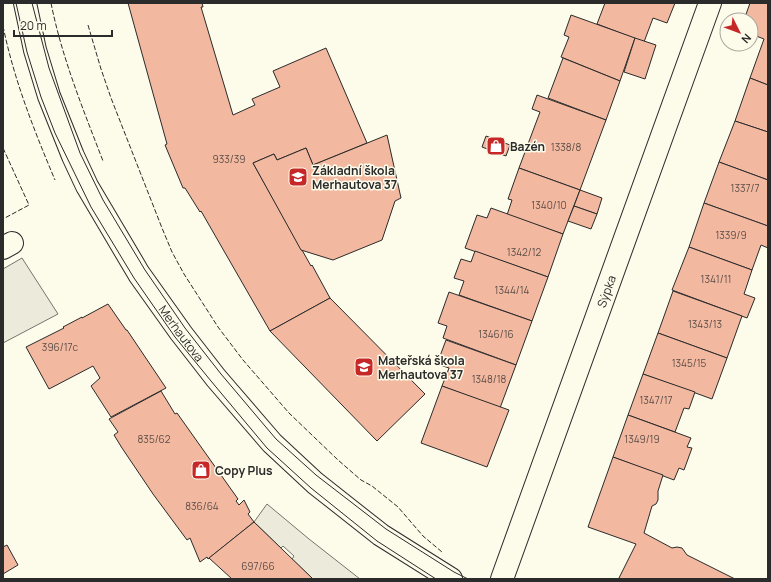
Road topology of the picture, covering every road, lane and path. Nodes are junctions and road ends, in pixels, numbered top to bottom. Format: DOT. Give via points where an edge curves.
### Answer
graph roads {
  1 [pos="25,3"];
  2 [pos="710,3"];
  3 [pos="451,579"];
  4 [pos="502,579"];
  1 -- 3 [label="street, Merhautova" via="48,96 87,186 139,274 181,333 272,443 310,478 381,535"];
  2 -- 4 [label="street, Sýpka"];
}
